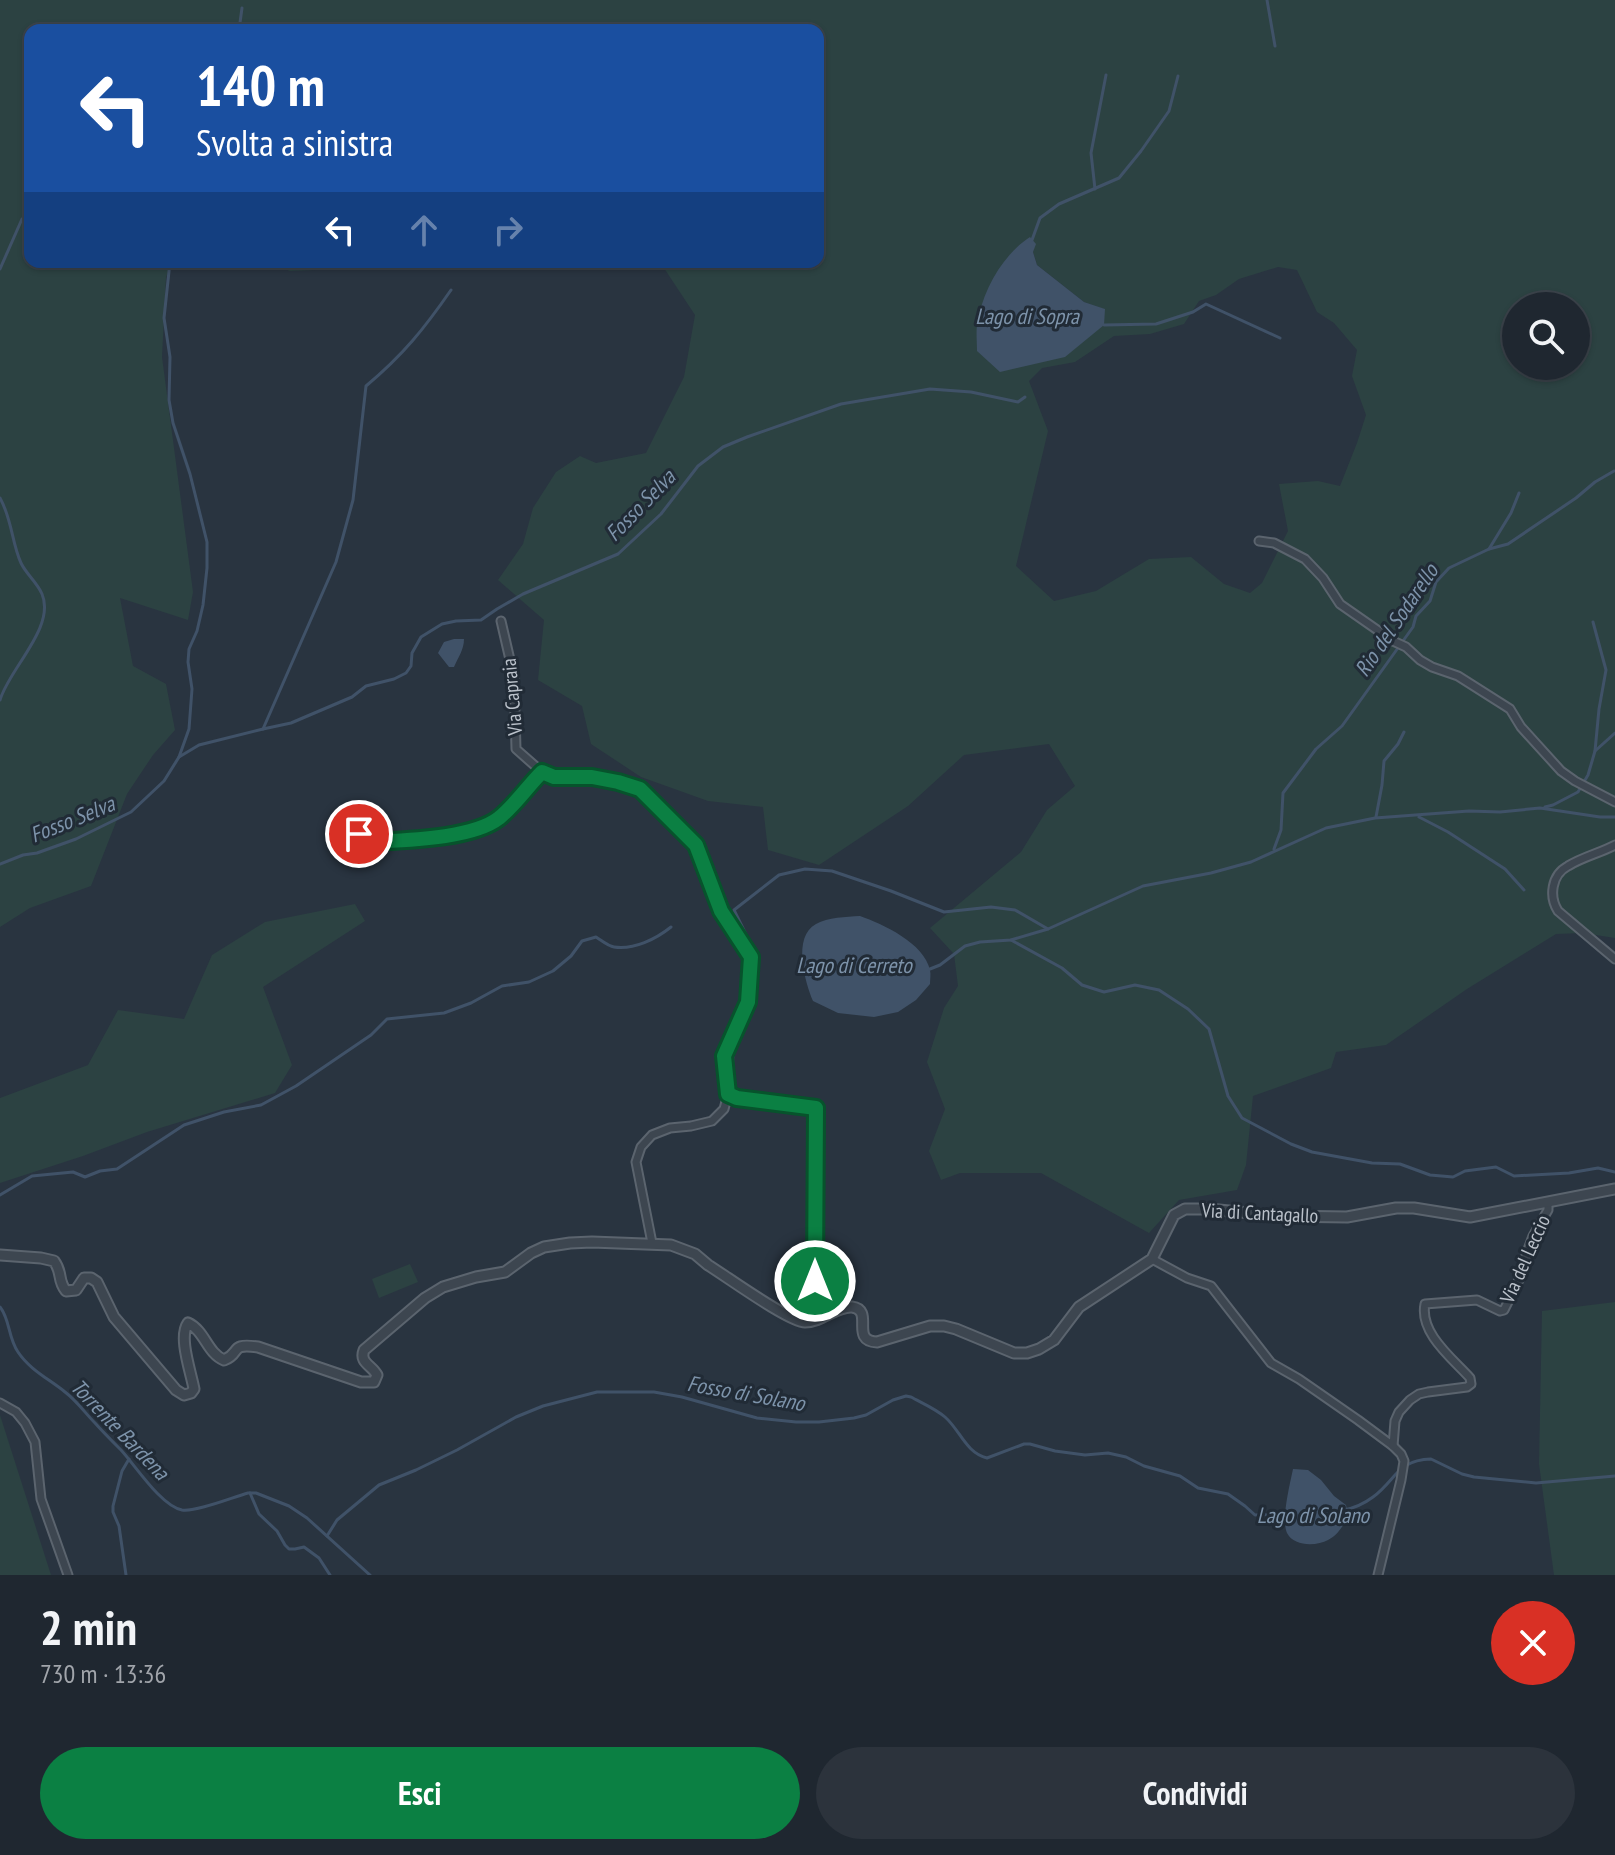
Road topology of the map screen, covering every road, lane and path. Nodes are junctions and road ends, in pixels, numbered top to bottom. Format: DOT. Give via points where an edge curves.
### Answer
graph roads {
  1 [pos="1259,541"];
  2 [pos="501,621"];
  3 [pos="542,772"];
  4 [pos="1615,802"];
  5 [pos="359,834"];
  6 [pos="1615,845"];
  7 [pos="1615,959"];
  8 [pos="728,1094"];
  9 [pos="1615,1189"];
  10 [pos="1548,1203"];
  11 [pos="652,1243"];
  12 [pos="0,1255"];
  13 [pos="1152,1259"];
  14 [pos="785,1315"];
  15 [pos="0,1403"];
  16 [pos="1393,1446"];
  17 [pos="68,1575"];
  18 [pos="1378,1575"];
  1 -- 4 [label="street" via="1305,559 1340,604 1420,660 1458,676 1510,709 1561,771"];
  2 -- 3 [label="street, Via Capraia" via="514,677 516,749"];
  3 -- 5 [label="street" via="517,802 484,826 370,842"];
  3 -- 8 [label="street" via="640,789 696,845 721,911 751,957 748,1002 724,1056"];
  6 -- 7 [label="street" via="1566,866 1552,893 1558,911"];
  8 -- 11 [label="street" via="724,1109 712,1121 670,1128 652,1135 641,1147 636,1162"];
  8 -- 14 [label="street" via="816,1108 815,1281"];
  9 -- 10 [label="street, Via di Cantagallo"];
  10 -- 13 [label="street, Via di Cantagallo" via="1470,1217 1414,1208 1347,1217 1185,1209 1174,1215"];
  10 -- 16 [label="street, Via del Leccio" via="1504,1310 1477,1300 1425,1304 1423,1314 1432,1335 1471,1384 1410,1400 1395,1421"];
  11 -- 12 [label="street" via="558,1244 531,1253 505,1272 443,1287 364,1350 363,1360 377,1375 369,1383 258,1347 243,1345 231,1358 217,1358 197,1327 188,1323 185,1346 194,1389 184,1395 114,1317 97,1282 84,1278 76,1290 66,1291 54,1261"];
  11 -- 14 [label="street" via="695,1254"];
  13 -- 14 [label="street" via="1079,1307 1054,1340 1027,1353 1014,1353 944,1326 871,1342 865,1339 863,1317 855,1307 816,1321"];
  13 -- 16 [label="street" via="1211,1286 1271,1363"];
  15 -- 17 [label="street" via="16,1412 35,1442 41,1499"];
  16 -- 18 [label="street" via="1404,1461"];
}
